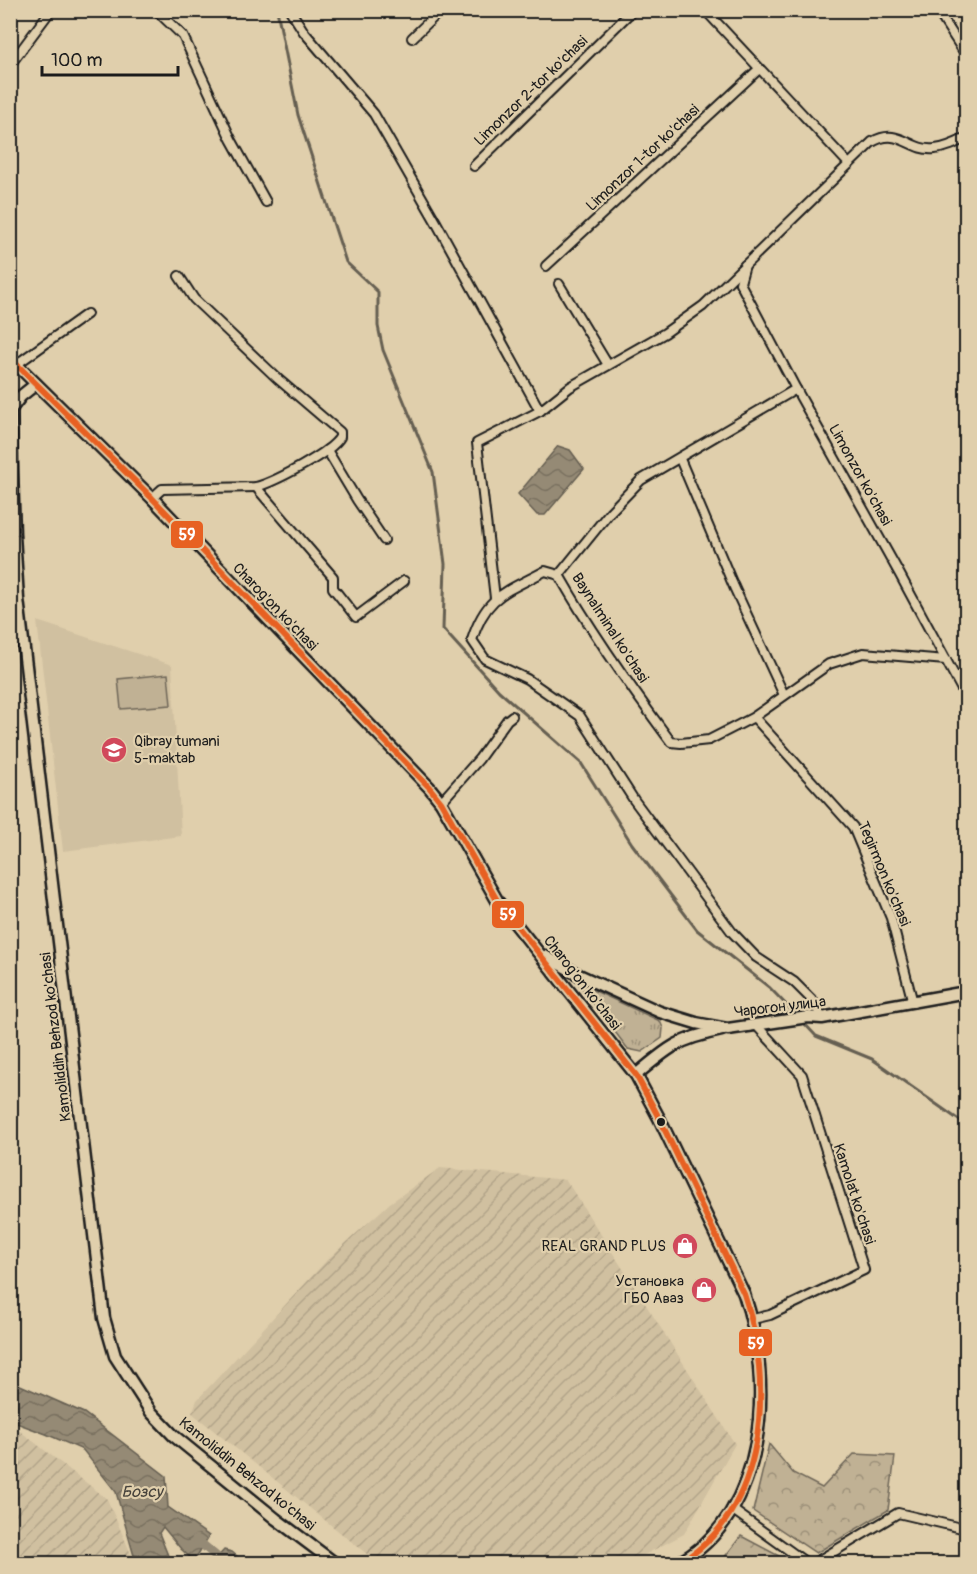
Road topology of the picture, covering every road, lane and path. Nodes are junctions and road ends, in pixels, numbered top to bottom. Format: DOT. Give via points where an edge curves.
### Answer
graph roads {
  1 [pos="51,10"];
  2 [pos="156,10"];
  3 [pos="290,10"];
  4 [pos="441,10"];
  5 [pos="633,10"];
  6 [pos="705,10"];
  7 [pos="938,10"];
  8 [pos="412,38"];
  9 [pos="966,55"];
  10 [pos="10,64"];
  11 [pos="759,69"];
  12 [pos="966,138"];
  13 [pos="849,164"];
  14 [pos="474,166"];
  15 [pos="266,202"];
  16 [pos="745,264"];
  17 [pos="546,266"];
  18 [pos="179,276"];
  19 [pos="559,284"];
  20 [pos="87,314"];
  21 [pos="14,361"];
  22 [pos="608,365"];
  23 [pos="36,384"];
  24 [pos="796,389"];
  25 [pos="11,405"];
  26 [pos="540,411"];
  27 [pos="327,450"];
  28 [pos="680,459"];
  29 [pos="256,487"];
  30 [pos="152,498"];
  31 [pos="384,540"];
  32 [pos="559,575"];
  33 [pos="404,581"];
  34 [pos="495,598"];
  35 [pos="946,660"];
  36 [pos="784,695"];
  37 [pos="966,697"];
  38 [pos="512,716"];
  39 [pos="754,717"];
  40 [pos="441,802"];
  41 [pos="540,953"];
  42 [pos="966,992"];
  43 [pos="913,1003"];
  44 [pos="822,1018"];
  45 [pos="756,1025"];
  46 [pos="729,1029"];
  47 [pos="636,1076"];
  48 [pos="753,1319"];
  49 [pos="733,1510"];
  50 [pos="966,1529"];
  51 [pos="336,1563"];
  52 [pos="677,1563"];
  53 [pos="808,1563"];
  54 [pos="813,1563"];
  1 -- 10 [label="street"];
  2 -- 15 [label="street" via="183,36 231,139"];
  3 -- 26 [label="street" via="304,33 374,114"];
  4 -- 8 [label="street"];
  5 -- 14 [label="street, Limonzor 2-tor ko'chasi"];
  6 -- 11 [label="street"];
  7 -- 9 [label="street"];
  11 -- 13 [label="street"];
  11 -- 17 [label="street, Limonzor 1-tor ko'chasi"];
  12 -- 13 [label="street" via="934,149 883,136"];
  13 -- 16 [label="street"];
  16 -- 22 [label="street" via="703,306"];
  16 -- 24 [label="street, Limonzor ko'chasi" via="740,283"];
  18 -- 27 [label="street" via="194,299 340,432 337,442"];
  19 -- 22 [label="street"];
  20 -- 21 [label="street"];
  21 -- 23 [label="main road, Charog'on ko'chasi"];
  22 -- 26 [label="street" via="570,387"];
  23 -- 25 [label="main road"];
  23 -- 30 [label="main road, Charog'on ko'chasi"];
  24 -- 28 [label="street"];
  24 -- 35 [label="street, Limonzor ko'chasi"];
  25 -- 51 [label="main road, Kamoliddin Behzod ko'chasi" via="18,599 104,1318 115,1356 152,1412 174,1436"];
  26 -- 34 [label="street" via="477,443"];
  27 -- 29 [label="street"];
  27 -- 31 [label="street"];
  28 -- 32 [label="street" via="641,480"];
  28 -- 36 [label="street"];
  29 -- 30 [label="street" via="162,489"];
  29 -- 33 [label="street" via="333,577 333,588 356,617"];
  30 -- 40 [label="main road, Charog'on ko'chasi"];
  32 -- 34 [label="street, Baynalminal ko'chasi" via="544,571"];
  32 -- 39 [label="street, Baynalminal ko'chasi" via="671,742 709,740"];
  34 -- 44 [label="street, Baynalminal ko'chasi" via="478,619 472,640 485,659 527,679 580,716 634,800 732,932 756,957 794,982 813,1001"];
  35 -- 36 [label="street, Baynalminal ko'chasi" via="863,653 829,664"];
  35 -- 37 [label="street, Limonzor ko'chasi"];
  36 -- 39 [label="street, Baynalminal ko'chasi"];
  38 -- 40 [label="street"];
  39 -- 43 [label="street, Tegirmon ko'chasi" via="853,826 891,918"];
  40 -- 41 [label="main road, Charog'on ko'chasi" via="498,902"];
  41 -- 46 [label="main road, Чарогон улица" via="660,1012"];
  41 -- 47 [label="main road, Charog'on ko'chasi"];
  42 -- 43 [label="main road, Чарогон улица"];
  43 -- 44 [label="main road, Чарогон улица"];
  44 -- 45 [label="main road, Чарогон улица"];
  45 -- 46 [label="main road, Чарогон улица"];
  45 -- 48 [label="street, Kamolat ko'chasi" via="802,1075 864,1270 770,1315"];
  46 -- 47 [label="main road" via="682,1040"];
  47 -- 48 [label="main road, Charog'on ko'chasi"];
  48 -- 49 [label="main road, Charog'on ko'chasi" via="760,1366 759,1413 751,1463"];
  49 -- 52 [label="main road, Charog'on ko'chasi" via="709,1541"];
  49 -- 53 [label="street"];
  50 -- 54 [label="street" via="898,1513"];
}
